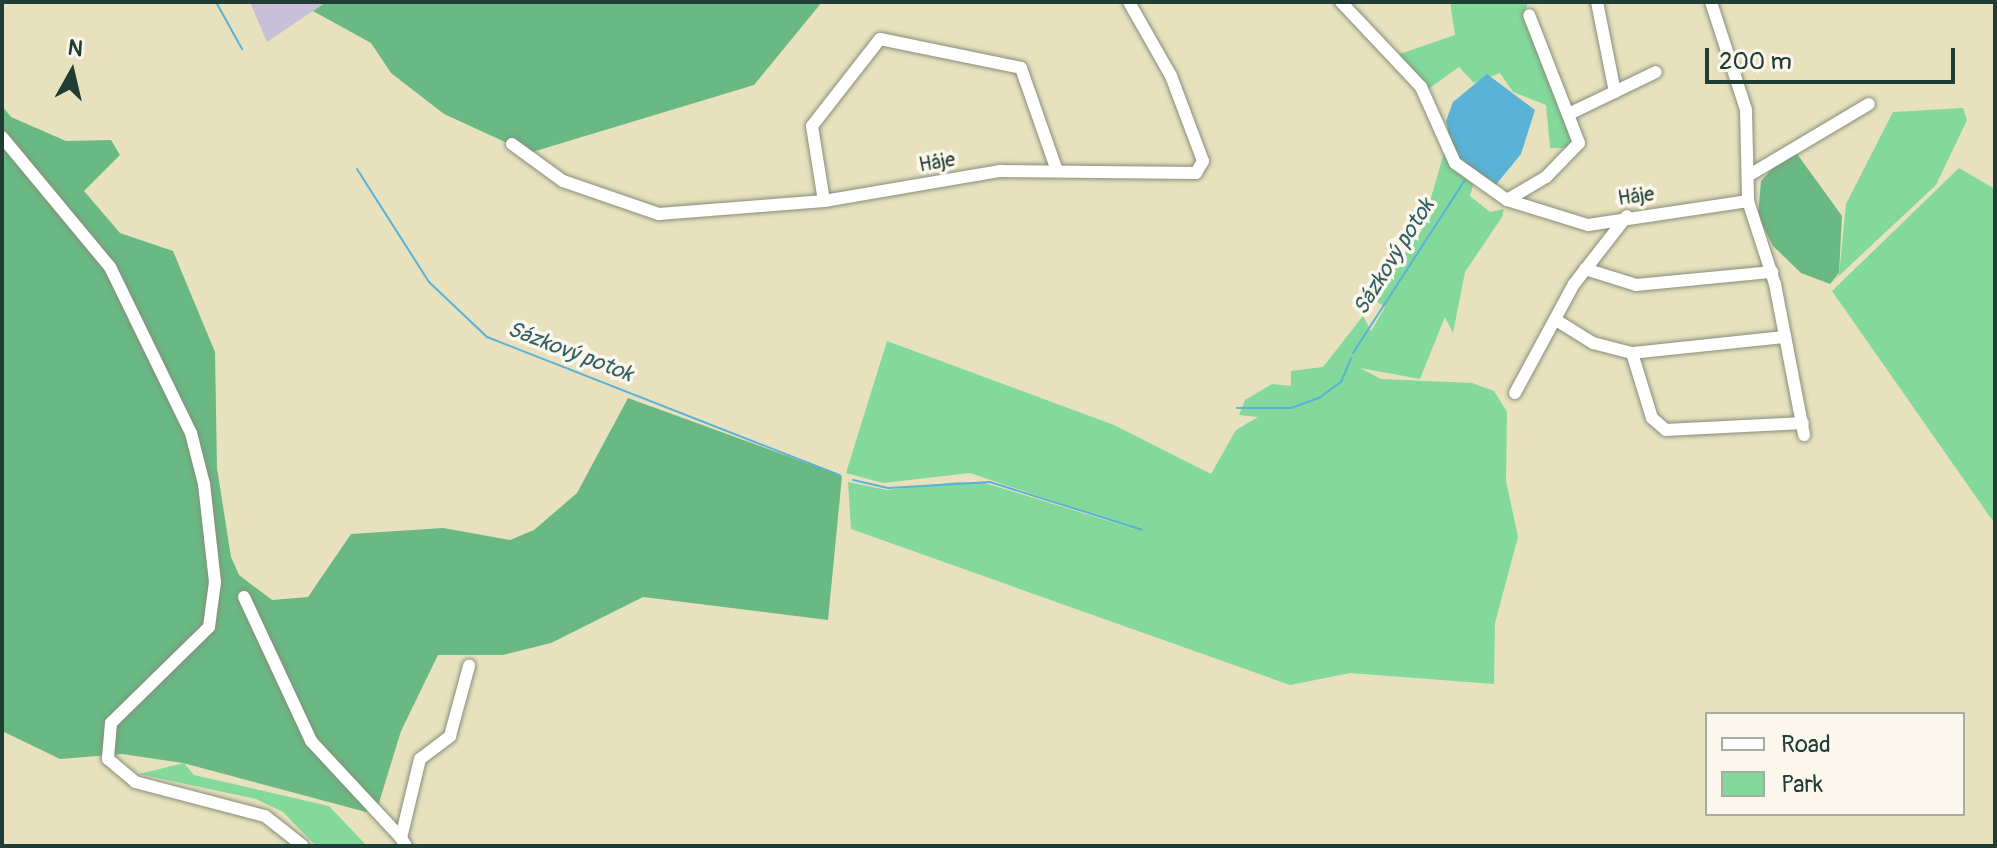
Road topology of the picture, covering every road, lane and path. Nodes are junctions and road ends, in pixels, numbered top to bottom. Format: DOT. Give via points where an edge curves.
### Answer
graph roads {
  1 [pos="1129,2"];
  2 [pos="1341,2"];
  3 [pos="1597,2"];
  4 [pos="1711,2"];
  5 [pos="1529,15"];
  6 [pos="1656,72"];
  7 [pos="1615,92"];
  8 [pos="1869,104"];
  9 [pos="1571,113"];
  10 [pos="2,137"];
  11 [pos="512,144"];
  12 [pos="1057,171"];
  13 [pos="1751,174"];
  14 [pos="1507,200"];
  15 [pos="824,201"];
  16 [pos="1748,201"];
  17 [pos="1627,216"];
  18 [pos="1585,269"];
  19 [pos="1772,272"];
  20 [pos="1556,320"];
  21 [pos="1785,337"];
  22 [pos="1632,353"];
  23 [pos="1515,393"];
  24 [pos="244,597"];
  25 [pos="469,666"];
  26 [pos="404,842"];
  27 [pos="303,846"];
  1 -- 12 [label="street, Háje" via="1171,76 1203,169"];
  2 -- 14 [label="street, Háje" via="1421,87 1455,163"];
  3 -- 7 [label="street"];
  4 -- 13 [label="street" via="1746,110"];
  5 -- 9 [label="street"];
  6 -- 7 [label="street"];
  7 -- 9 [label="street"];
  8 -- 13 [label="street"];
  9 -- 14 [label="street" via="1579,143 1546,177"];
  10 -- 27 [label="street" via="110,267 191,433 204,484 215,582 209,627 111,723 108,759 135,782 265,816"];
  11 -- 15 [label="street, Háje" via="586,192 659,214"];
  12 -- 15 [label="street, Háje" via="1000,171"];
  12 -- 15 [label="street" via="1021,68 880,39 812,126"];
  13 -- 16 [label="street"];
  14 -- 17 [label="street, Háje" via="1569,223"];
  16 -- 17 [label="street, Háje"];
  16 -- 19 [label="street"];
  17 -- 18 [label="street"];
  18 -- 19 [label="street" via="1636,285"];
  18 -- 20 [label="street"];
  19 -- 21 [label="street"];
  20 -- 22 [label="street" via="1593,343"];
  20 -- 23 [label="street"];
  21 -- 22 [label="street"];
  21 -- 22 [label="street" via="1804,429 1666,430 1652,418"];
  24 -- 26 [label="street" via="311,741"];
  25 -- 26 [label="street" via="450,736 420,759"];
}
